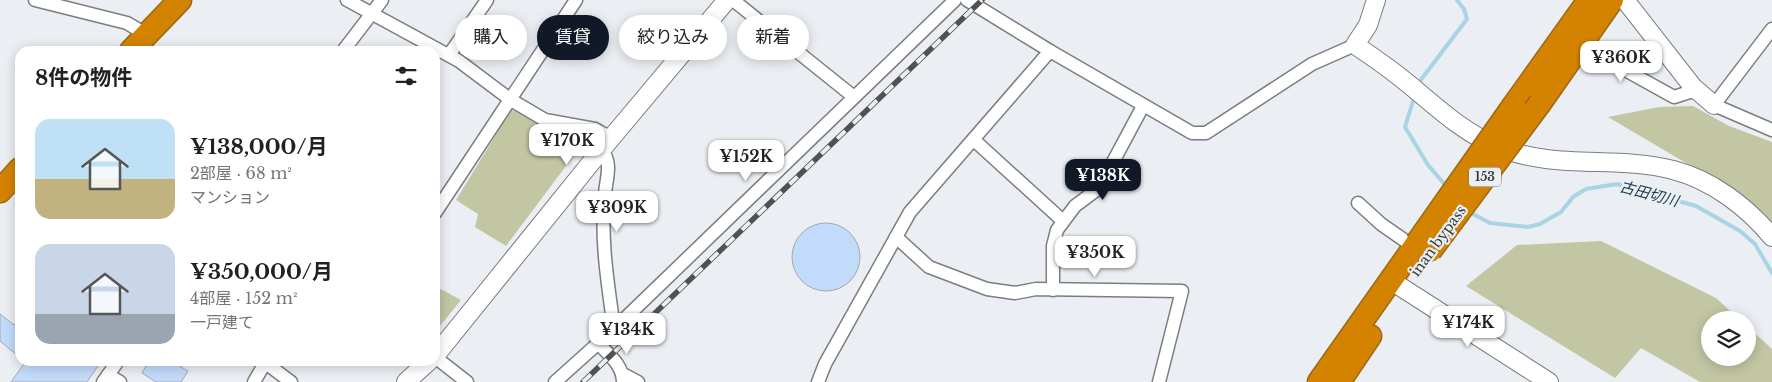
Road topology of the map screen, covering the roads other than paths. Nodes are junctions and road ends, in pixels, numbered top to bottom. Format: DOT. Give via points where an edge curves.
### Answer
graph roads {
  1 [pos="35,0"];
  2 [pos="180,0"];
  3 [pos="347,0"];
  4 [pos="382,0"];
  5 [pos="487,0"];
  6 [pos="576,0"];
  7 [pos="727,0"];
  8 [pos="733,0"];
  9 [pos="955,0"];
  10 [pos="967,0"];
  11 [pos="1376,0"];
  12 [pos="1589,0"];
  13 [pos="1612,0"];
  14 [pos="1625,0"];
  15 [pos="372,12"];
  16 [pos="1772,29"];
  17 [pos="147,34"];
  18 [pos="1355,45"];
  19 [pos="1580,45"];
  20 [pos="136,46"];
  21 [pos="347,46"];
  22 [pos="433,46"];
  23 [pos="440,50"];
  24 [pos="1050,51"];
  25 [pos="449,55"];
  26 [pos="1696,90"];
  27 [pos="854,96"];
  28 [pos="511,100"];
  29 [pos="1714,105"];
  30 [pos="1143,106"];
  31 [pos="1772,130"];
  32 [pos="974,140"];
  33 [pos="607,144"];
  34 [pos="1506,150"];
  35 [pos="15,174"];
  36 [pos="0,190"];
  37 [pos="1358,203"];
  38 [pos="440,204"];
  39 [pos="1063,221"];
  40 [pos="896,237"];
  41 [pos="1772,237"];
  42 [pos="1420,247"];
  43 [pos="1397,284"];
  44 [pos="1052,290"];
  45 [pos="614,329"];
  46 [pos="598,343"];
  47 [pos="440,350"];
  48 [pos="440,360"];
  49 [pos="114,366"];
  50 [pos="266,366"];
  51 [pos="272,366"];
  52 [pos="424,366"];
  53 [pos="106,378"];
  54 [pos="623,378"];
  55 [pos="120,382"];
  56 [pos="254,382"];
  57 [pos="292,382"];
  58 [pos="406,382"];
  59 [pos="467,382"];
  60 [pos="555,382"];
  61 [pos="638,382"];
  62 [pos="818,382"];
  63 [pos="1159,382"];
  64 [pos="1319,382"];
  65 [pos="1338,382"];
  66 [pos="1550,382"];
  1 -- 17 [label="street" via="126,22"];
  2 -- 17 [label="highway"];
  3 -- 15 [label="street"];
  4 -- 15 [label="street"];
  5 -- 25 [label="street"];
  6 -- 28 [label="street"];
  7 -- 33 [label="street"];
  8 -- 27 [label="street"];
  9 -- 27 [label="street"];
  10 -- 24 [label="street"];
  11 -- 18 [label="street" via="1368,25"];
  12 -- 42 [label="highway, inan bypass / 153, bridge" via="1514,105"];
  13 -- 19 [label="highway, 153"];
  14 -- 26 [label="street"];
  15 -- 21 [label="street"];
  15 -- 22 [label="street"];
  16 -- 29 [label="street"];
  17 -- 20 [label="highway"];
  18 -- 30 [label="street" via="1312,64 1206,133 1192,133"];
  18 -- 34 [label="street" via="1470,133"];
  19 -- 26 [label="street" via="1674,97"];
  19 -- 34 [label="highway, inan bypass / 153, bridge"];
  23 -- 25 [label="street"];
  24 -- 30 [label="street"];
  24 -- 32 [label="street"];
  25 -- 28 [label="street"];
  26 -- 29 [label="street"];
  27 -- 45 [label="street"];
  28 -- 33 [label="street" via="545,120 595,129"];
  28 -- 38 [label="street"];
  29 -- 31 [label="street"];
  30 -- 39 [label="street" via="1099,188 1075,206"];
  32 -- 39 [label="street"];
  32 -- 40 [label="street" via="925,192"];
  33 -- 45 [label="street" via="604,246"];
  33 -- 47 [label="street"];
  34 -- 41 [label="street" via="1564,162 1673,170 1707,184 1733,200"];
  34 -- 42 [label="highway, inan bypass / 153, bridge"];
  35 -- 36 [label="highway"];
  37 -- 42 [label="street" via="1381,224"];
  39 -- 44 [label="street" via="1053,246"];
  40 -- 44 [label="street" via="929,266 987,289 1014,293"];
  40 -- 62 [label="street"];
  42 -- 43 [label="highway, inan bypass / 153"];
  43 -- 64 [label="highway, inan bypass / 153"];
  43 -- 65 [label="highway, inan bypass / 153"];
  43 -- 66 [label="street"];
  44 -- 63 [label="street" via="1182,291"];
  45 -- 46 [label="street"];
  46 -- 54 [label="street" via="617,364"];
  46 -- 60 [label="street"];
  48 -- 59 [label="street"];
  49 -- 53 [label="street"];
  50 -- 56 [label="street"];
  51 -- 57 [label="street"];
  52 -- 58 [label="street"];
  53 -- 55 [label="street"];
  54 -- 61 [label="street"];
}
